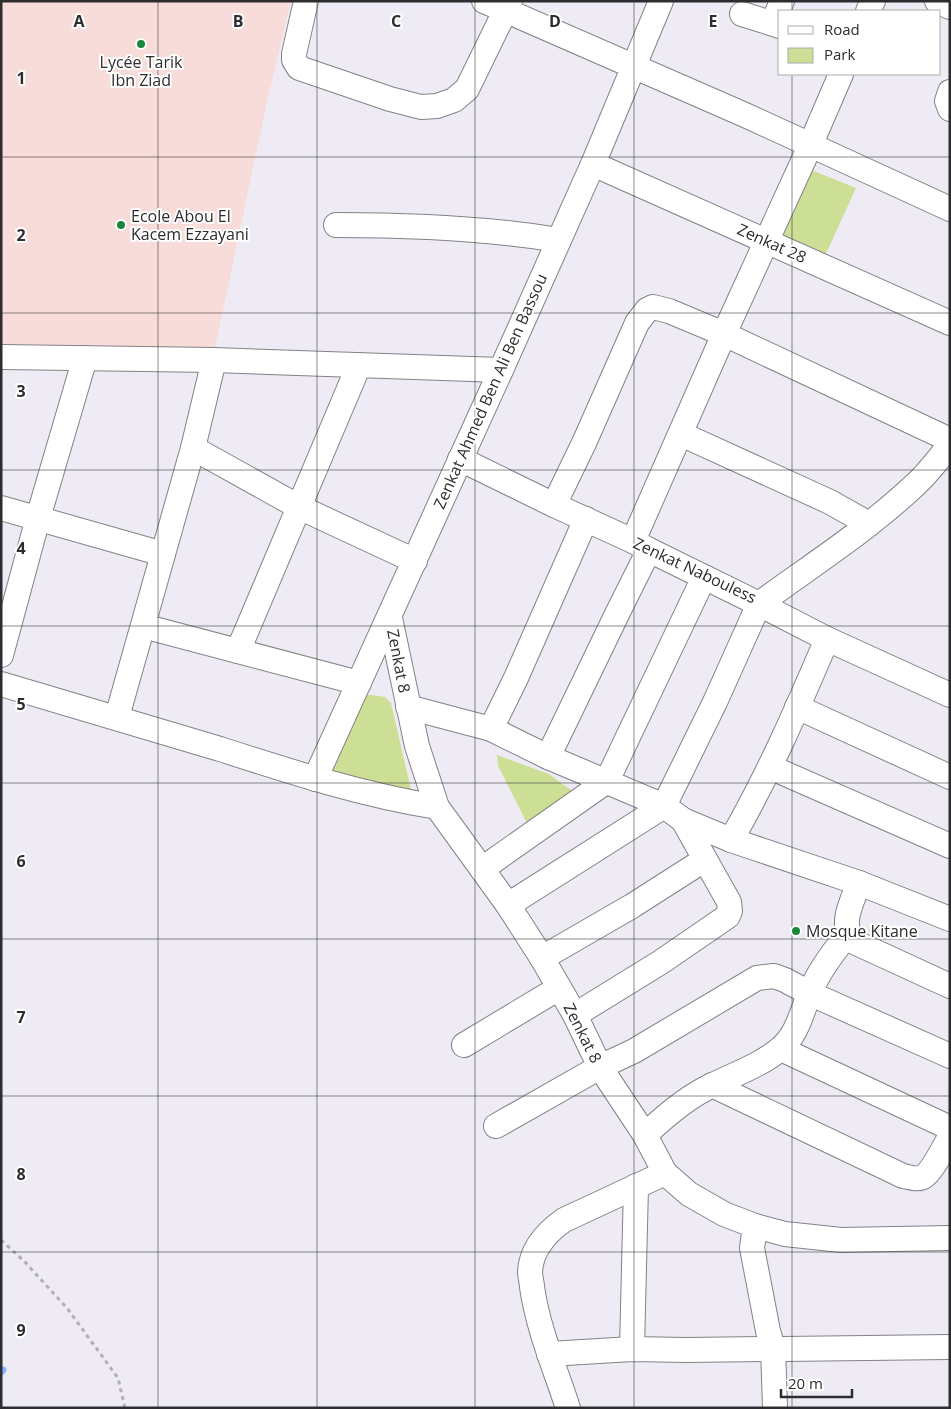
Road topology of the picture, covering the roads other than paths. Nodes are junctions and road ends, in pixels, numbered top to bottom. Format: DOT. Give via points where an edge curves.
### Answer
graph roads {
  1 [pos="306,1"];
  2 [pos="484,1"];
  3 [pos="661,1"];
  4 [pos="937,1"];
  5 [pos="508,6"];
  6 [pos="950,7"];
  7 [pos="742,14"];
  8 [pos="778,16"];
  9 [pos="634,66"];
  10 [pos="841,75"];
  11 [pos="950,92"];
  12 [pos="950,109"];
  13 [pos="810,146"];
  14 [pos="593,164"];
  15 [pos="950,209"];
  16 [pos="336,225"];
  17 [pos="559,240"];
  18 [pos="767,241"];
  19 [pos="950,323"];
  20 [pos="724,334"];
  21 [pos="1,357"];
  22 [pos="85,358"];
  23 [pos="214,360"];
  24 [pos="359,365"];
  25 [pos="501,370"];
  26 [pos="681,434"];
  27 [pos="950,440"];
  28 [pos="950,445"];
  29 [pos="193,448"];
  30 [pos="460,459"];
  31 [pos="554,505"];
  32 [pos="299,506"];
  33 [pos="1,508"];
  34 [pos="38,518"];
  35 [pos="586,519"];
  36 [pos="869,524"];
  37 [pos="641,546"];
  38 [pos="162,554"];
  39 [pos="414,561"];
  40 [pos="704,577"];
  41 [pos="759,604"];
  42 [pos="390,618"];
  43 [pos="143,626"];
  44 [pos="827,639"];
  45 [pos="238,651"];
  46 [pos="1,655"];
  47 [pos="359,683"];
  48 [pos="1,684"];
  49 [pos="950,695"];
  50 [pos="408,707"];
  51 [pos="797,707"];
  52 [pos="117,717"];
  53 [pos="491,729"];
  54 [pos="548,757"];
  55 [pos="770,767"];
  56 [pos="950,777"];
  57 [pos="315,779"];
  58 [pos="606,781"];
  59 [pos="664,806"];
  60 [pos="437,807"];
  61 [pos="684,820"];
  62 [pos="731,840"];
  63 [pos="950,846"];
  64 [pos="704,860"];
  65 [pos="482,869"];
  66 [pos="858,883"];
  67 [pos="508,905"];
  68 [pos="950,919"];
  69 [pos="848,934"];
  70 [pos="542,958"];
  71 [pos="950,986"];
  72 [pos="559,988"];
  73 [pos="810,993"];
  74 [pos="575,1015"];
  75 [pos="464,1045"];
  76 [pos="781,1049"];
  77 [pos="950,1056"];
  78 [pos="600,1067"];
  79 [pos="712,1085"];
  80 [pos="496,1126"];
  81 [pos="950,1128"];
  82 [pos="645,1135"];
  83 [pos="950,1137"];
  84 [pos="665,1173"];
  85 [pos="636,1186"];
  86 [pos="755,1226"];
  87 [pos="950,1238"];
  88 [pos="950,1347"];
  89 [pos="774,1348"];
  90 [pos="632,1349"];
  91 [pos="549,1354"];
  92 [pos="568,1408"];
  93 [pos="775,1408"];
  1 -- 5 [label="street" via="294,54 299,68 421,107 454,100 467,89"];
  2 -- 5 [label="street"];
  3 -- 9 [label="street, Zenkat Ahmed Ben Ali Ben Bassou"];
  4 -- 6 [label="street"];
  5 -- 9 [label="street"];
  7 -- 8 [label="street"];
  9 -- 13 [label="street"];
  9 -- 14 [label="street, Zenkat Ahmed Ben Ali Ben Bassou"];
  10 -- 13 [label="street"];
  11 -- 12 [label="street" via="947,101"];
  13 -- 15 [label="street"];
  13 -- 18 [label="street"];
  14 -- 17 [label="street, Zenkat Ahmed Ben Ali Ben Bassou"];
  14 -- 18 [label="street, Zenkat 28"];
  16 -- 17 [label="street" via="408,225"];
  17 -- 25 [label="street, Zenkat Ahmed Ben Ali Ben Bassou"];
  18 -- 19 [label="street, Zenkat 28"];
  18 -- 20 [label="street"];
  20 -- 26 [label="street"];
  20 -- 27 [label="street"];
  20 -- 31 [label="street" via="654,306 647,310 637,323"];
  21 -- 22 [label="street"];
  22 -- 23 [label="street"];
  22 -- 34 [label="street"];
  23 -- 24 [label="street"];
  23 -- 29 [label="street"];
  24 -- 25 [label="street"];
  24 -- 32 [label="street"];
  25 -- 30 [label="street, Zenkat Ahmed Ben Ali Ben Bassou"];
  26 -- 36 [label="street" via="830,502"];
  26 -- 37 [label="street"];
  28 -- 36 [label="street, Zenkat Nabouless" via="919,482"];
  29 -- 32 [label="street"];
  29 -- 38 [label="street"];
  30 -- 31 [label="street, Zenkat Nabouless"];
  30 -- 39 [label="street, Zenkat Ahmed Ben Ali Ben Bassou"];
  31 -- 35 [label="street, Zenkat Nabouless"];
  32 -- 39 [label="street"];
  32 -- 45 [label="street"];
  33 -- 34 [label="street"];
  34 -- 38 [label="street"];
  34 -- 46 [label="street"];
  35 -- 37 [label="street, Zenkat Nabouless"];
  35 -- 53 [label="street"];
  36 -- 41 [label="street, Zenkat Nabouless"];
  37 -- 40 [label="street, Zenkat Nabouless"];
  37 -- 54 [label="street" via="618,612"];
  38 -- 43 [label="street"];
  39 -- 42 [label="street, Zenkat Ahmed Ben Ali Ben Bassou"];
  40 -- 41 [label="street, Zenkat Nabouless"];
  40 -- 58 [label="street"];
  41 -- 44 [label="street"];
  41 -- 59 [label="street"];
  42 -- 47 [label="street, Zenkat Ahmed Ben Ali Ben Bassou"];
  42 -- 50 [label="street, Zenkat 8"];
  43 -- 45 [label="street"];
  43 -- 52 [label="street"];
  44 -- 49 [label="street"];
  44 -- 51 [label="street"];
  45 -- 47 [label="street"];
  47 -- 57 [label="street, Zenkat Ahmed Ben Ali Ben Bassou"];
  48 -- 52 [label="street"];
  50 -- 53 [label="street"];
  50 -- 60 [label="street, Zenkat 8"];
  51 -- 55 [label="street"];
  51 -- 56 [label="street"];
  52 -- 57 [label="street"];
  53 -- 54 [label="street"];
  54 -- 58 [label="street"];
  55 -- 62 [label="street"];
  55 -- 63 [label="street"];
  57 -- 60 [label="street"];
  58 -- 59 [label="street"];
  58 -- 65 [label="street"];
  59 -- 61 [label="street"];
  59 -- 67 [label="street"];
  60 -- 65 [label="street, Zenkat 8"];
  61 -- 62 [label="street"];
  61 -- 64 [label="street"];
  62 -- 66 [label="street"];
  64 -- 70 [label="street"];
  64 -- 74 [label="street" via="728,902 730,911 727,918"];
  65 -- 67 [label="street, Zenkat 8"];
  66 -- 68 [label="street"];
  66 -- 69 [label="street" via="848,914"];
  67 -- 70 [label="street, Zenkat 8"];
  69 -- 71 [label="street" via="852,941 866,949"];
  69 -- 73 [label="street" via="827,961"];
  70 -- 72 [label="street, Zenkat 8"];
  72 -- 74 [label="street, Zenkat 8"];
  72 -- 75 [label="street"];
  73 -- 76 [label="street" via="804,1013"];
  73 -- 77 [label="street"];
  73 -- 78 [label="street" via="774,976 757,978 634,1051"];
  74 -- 78 [label="street, Zenkat 8"];
  76 -- 79 [label="street"];
  76 -- 81 [label="street"];
  78 -- 80 [label="street"];
  78 -- 82 [label="street, Zenkat 8"];
  79 -- 82 [label="street" via="663,1117"];
  79 -- 83 [label="street" via="912,1178 922,1177 928,1172"];
  82 -- 84 [label="street, Zenkat 8"];
  84 -- 85 [label="street"];
  84 -- 86 [label="street, Zenkat 8" via="689,1194 724,1214"];
  85 -- 90 [label="street"];
  85 -- 91 [label="street" via="564,1220 540,1243 530,1273 535,1309"];
  86 -- 87 [label="street, Zenkat 8" via="785,1234 840,1240"];
  86 -- 89 [label="street" via="752,1248"];
  88 -- 89 [label="street"];
  89 -- 90 [label="street"];
  89 -- 93 [label="street"];
  90 -- 91 [label="street"];
  91 -- 92 [label="street"];
}
